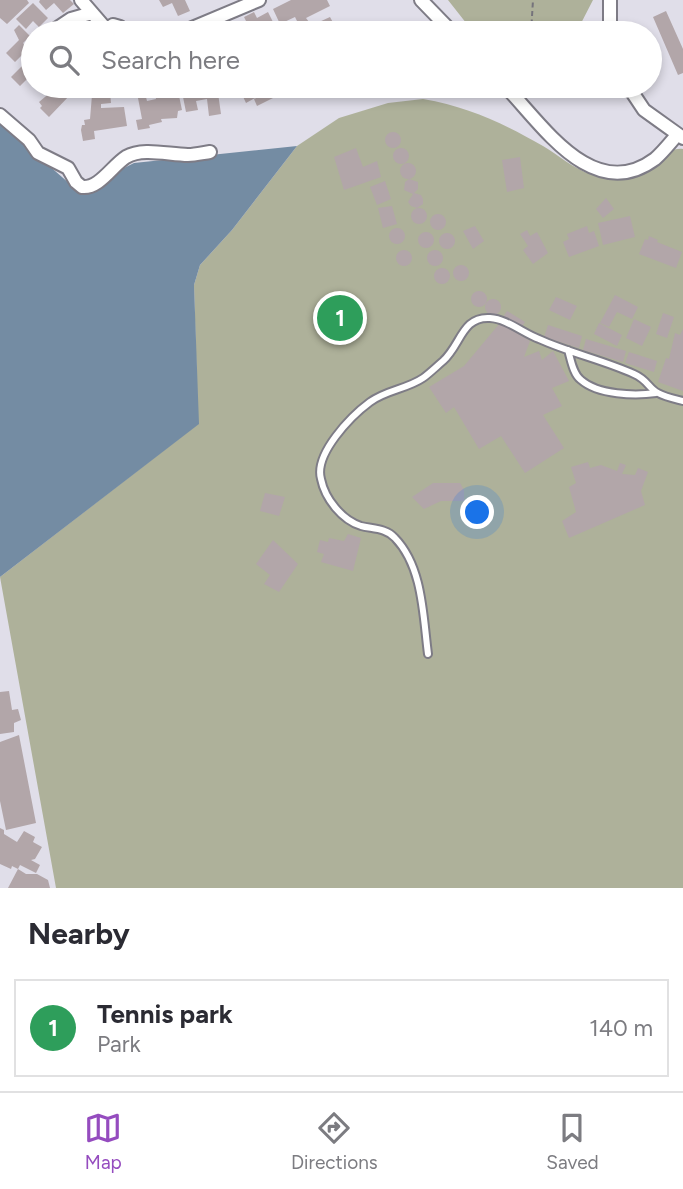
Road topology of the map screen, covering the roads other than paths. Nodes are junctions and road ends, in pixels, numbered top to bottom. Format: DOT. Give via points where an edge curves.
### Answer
graph roads {
  1 [pos="81,0"];
  2 [pos="259,0"];
  3 [pos="421,0"];
  4 [pos="610,0"];
  5 [pos="92,12"];
  6 [pos="68,21"];
  7 [pos="98,21"];
  8 [pos="212,21"];
  9 [pos="441,21"];
  10 [pos="610,21"];
  11 [pos="516,98"];
  12 [pos="635,98"];
  13 [pos="0,115"];
  14 [pos="680,136"];
  15 [pos="210,152"];
  16 [pos="568,350"];
  17 [pos="656,393"];
  18 [pos="683,401"];
  19 [pos="428,654"];
  1 -- 5 [label="street"];
  2 -- 8 [label="street"];
  3 -- 9 [label="street"];
  4 -- 10 [label="street"];
  5 -- 6 [label="street"];
  5 -- 7 [label="street"];
  11 -- 14 [label="street" via="568,153 597,169 617,173 636,168"];
  12 -- 14 [label="street" via="651,116"];
  13 -- 15 [label="street" via="38,153 68,168 82,187 95,185 139,152"];
  16 -- 17 [label="lane" via="638,376"];
  16 -- 17 [label="lane" via="576,374 588,384 628,396"];
  16 -- 19 [label="lane" via="501,320 475,319 467,324 446,359 423,379 371,401 356,413 323,458 321,480 343,516 361,526 385,530 402,547 418,582"];
  17 -- 18 [label="lane"];
}
